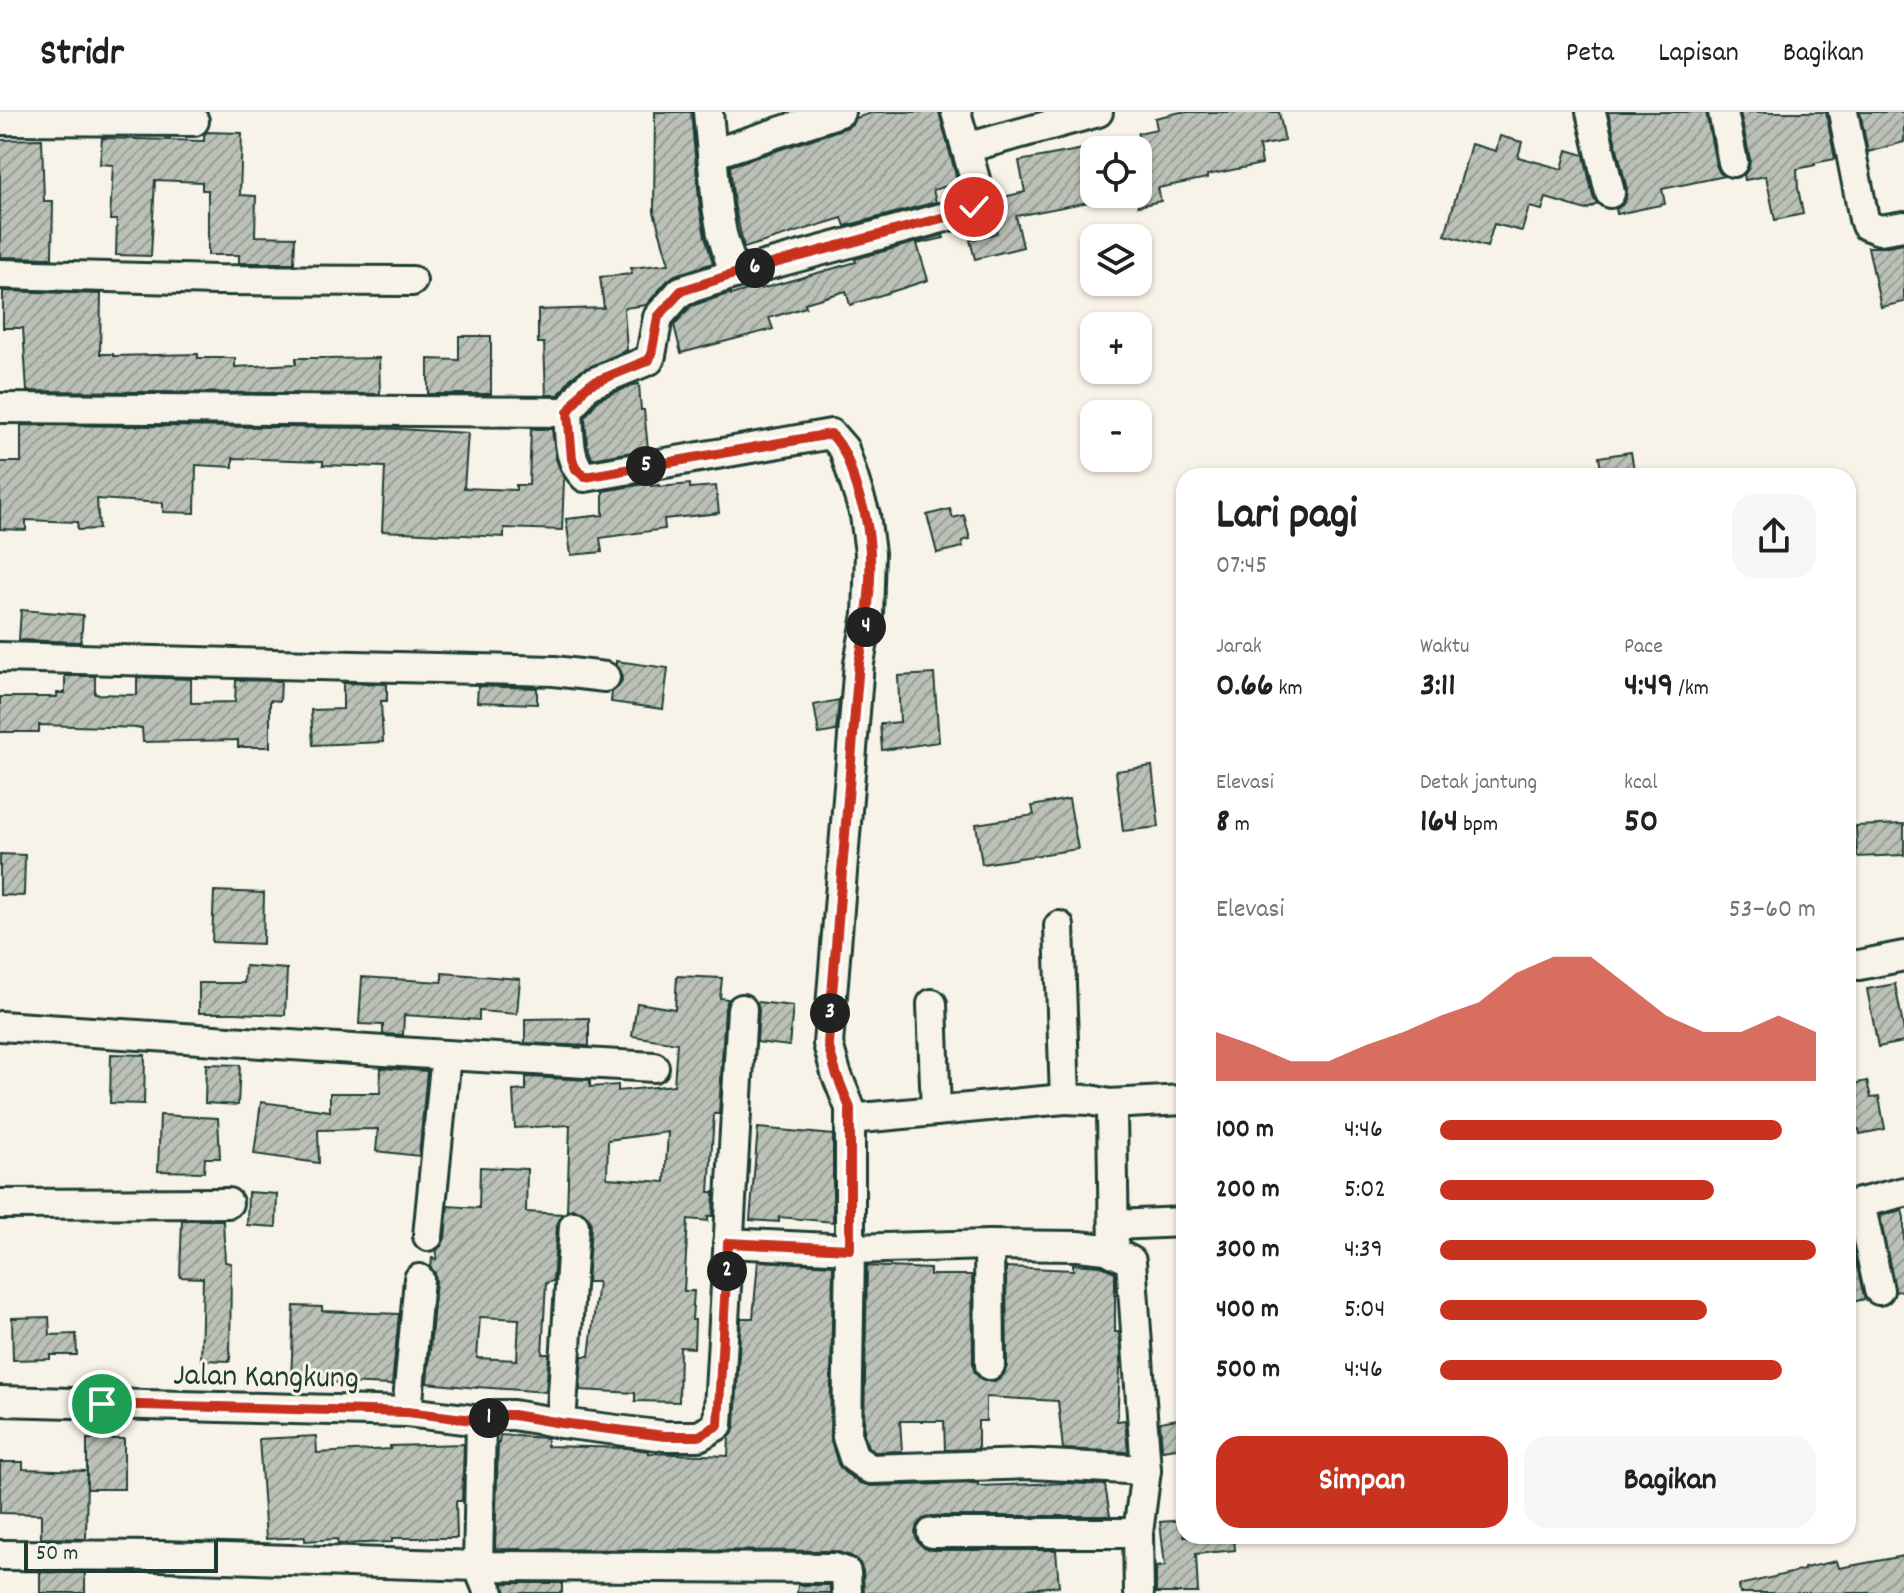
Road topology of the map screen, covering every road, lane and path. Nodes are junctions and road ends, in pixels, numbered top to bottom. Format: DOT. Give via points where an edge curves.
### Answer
graph roads {
  1 [pos="708,112"];
  2 [pos="840,112"];
  3 [pos="956,112"];
  4 [pos="1591,112"];
  5 [pos="1723,112"];
  6 [pos="1843,112"];
  7 [pos="1086,113"];
  8 [pos="0,120"];
  9 [pos="194,121"];
  10 [pos="966,148"];
  11 [pos="712,154"];
  12 [pos="1733,162"];
  13 [pos="1610,193"];
  14 [pos="1904,226"];
  15 [pos="0,274"];
  16 [pos="734,274"];
  17 [pos="412,281"];
  18 [pos="0,408"];
  19 [pos="568,412"];
  20 [pos="0,657"];
  21 [pos="605,677"];
  22 [pos="1059,926"];
  23 [pos="1904,956"];
  24 [pos="1856,965"];
  25 [pos="932,1004"];
  26 [pos="742,1009"];
  27 [pos="0,1026"];
  28 [pos="446,1055"];
  29 [pos="654,1067"];
  30 [pos="1065,1099"];
  31 [pos="1176,1100"];
  32 [pos="1109,1104"];
  33 [pos="936,1111"];
  34 [pos="850,1119"];
  35 [pos="1904,1192"];
  36 [pos="228,1203"];
  37 [pos="0,1204"];
  38 [pos="1856,1204"];
  39 [pos="1856,1211"];
  40 [pos="1176,1222"];
  41 [pos="1114,1225"];
  42 [pos="574,1226"];
  43 [pos="428,1236"];
  44 [pos="728,1243"];
  45 [pos="989,1245"];
  46 [pos="850,1249"];
  47 [pos="1114,1253"];
  48 [pos="419,1279"];
  49 [pos="1879,1290"];
  50 [pos="990,1365"];
  51 [pos="0,1401"];
  52 [pos="407,1412"];
  53 [pos="481,1421"];
  54 [pos="561,1423"];
  55 [pos="1146,1470"];
  56 [pos="932,1533"];
  57 [pos="1138,1533"];
  58 [pos="0,1555"];
  59 [pos="478,1566"];
  60 [pos="489,1593"];
  61 [pos="847,1593"];
  62 [pos="1139,1593"];
  1 -- 11 [label="street"];
  2 -- 11 [label="street"];
  3 -- 10 [label="street"];
  4 -- 13 [label="street"];
  5 -- 12 [label="street"];
  6 -- 14 [label="street" via="1866,225 1880,230"];
  7 -- 10 [label="street"];
  8 -- 9 [label="street"];
  10 -- 16 [label="street" via="978,190 974,207"];
  11 -- 16 [label="street" via="722,234"];
  15 -- 17 [label="street"];
  16 -- 19 [label="street" via="681,291 658,317 649,360 590,384"];
  18 -- 19 [label="street"];
  19 -- 34 [label="street" via="572,459 585,477 831,434 844,449 865,515 870,553 828,1030"];
  20 -- 21 [label="street" via="554,671"];
  22 -- 30 [label="street"];
  23 -- 24 [label="street"];
  25 -- 33 [label="street"];
  26 -- 44 [label="street"];
  27 -- 28 [label="street"];
  28 -- 29 [label="street"];
  28 -- 43 [label="street"];
  30 -- 32 [label="street"];
  30 -- 33 [label="street"];
  31 -- 32 [label="street"];
  32 -- 41 [label="street"];
  33 -- 34 [label="street"];
  34 -- 46 [label="street"];
  35 -- 38 [label="street"];
  36 -- 37 [label="street"];
  39 -- 49 [label="street"];
  40 -- 41 [label="street"];
  41 -- 47 [label="street"];
  42 -- 54 [label="street"];
  44 -- 46 [label="street"];
  44 -- 54 [label="street, Jalan Kangkung" via="718,1425 699,1436 665,1436"];
  45 -- 46 [label="street"];
  45 -- 47 [label="street" via="1078,1246"];
  45 -- 50 [label="street"];
  46 -- 55 [label="street" via="847,1437 854,1458 870,1469 1031,1464"];
  47 -- 55 [label="street" via="1131,1261"];
  48 -- 52 [label="street"];
  51 -- 52 [label="street, Jalan Kangkung"];
  52 -- 53 [label="street, Jalan Kangkung"];
  53 -- 54 [label="street, Jalan Kangkung" via="513,1415"];
  53 -- 59 [label="street"];
  55 -- 57 [label="street"];
  56 -- 57 [label="street"];
  57 -- 62 [label="street"];
  58 -- 59 [label="street"];
  59 -- 60 [label="street"];
  59 -- 61 [label="street" via="834,1568 846,1572"];
}
